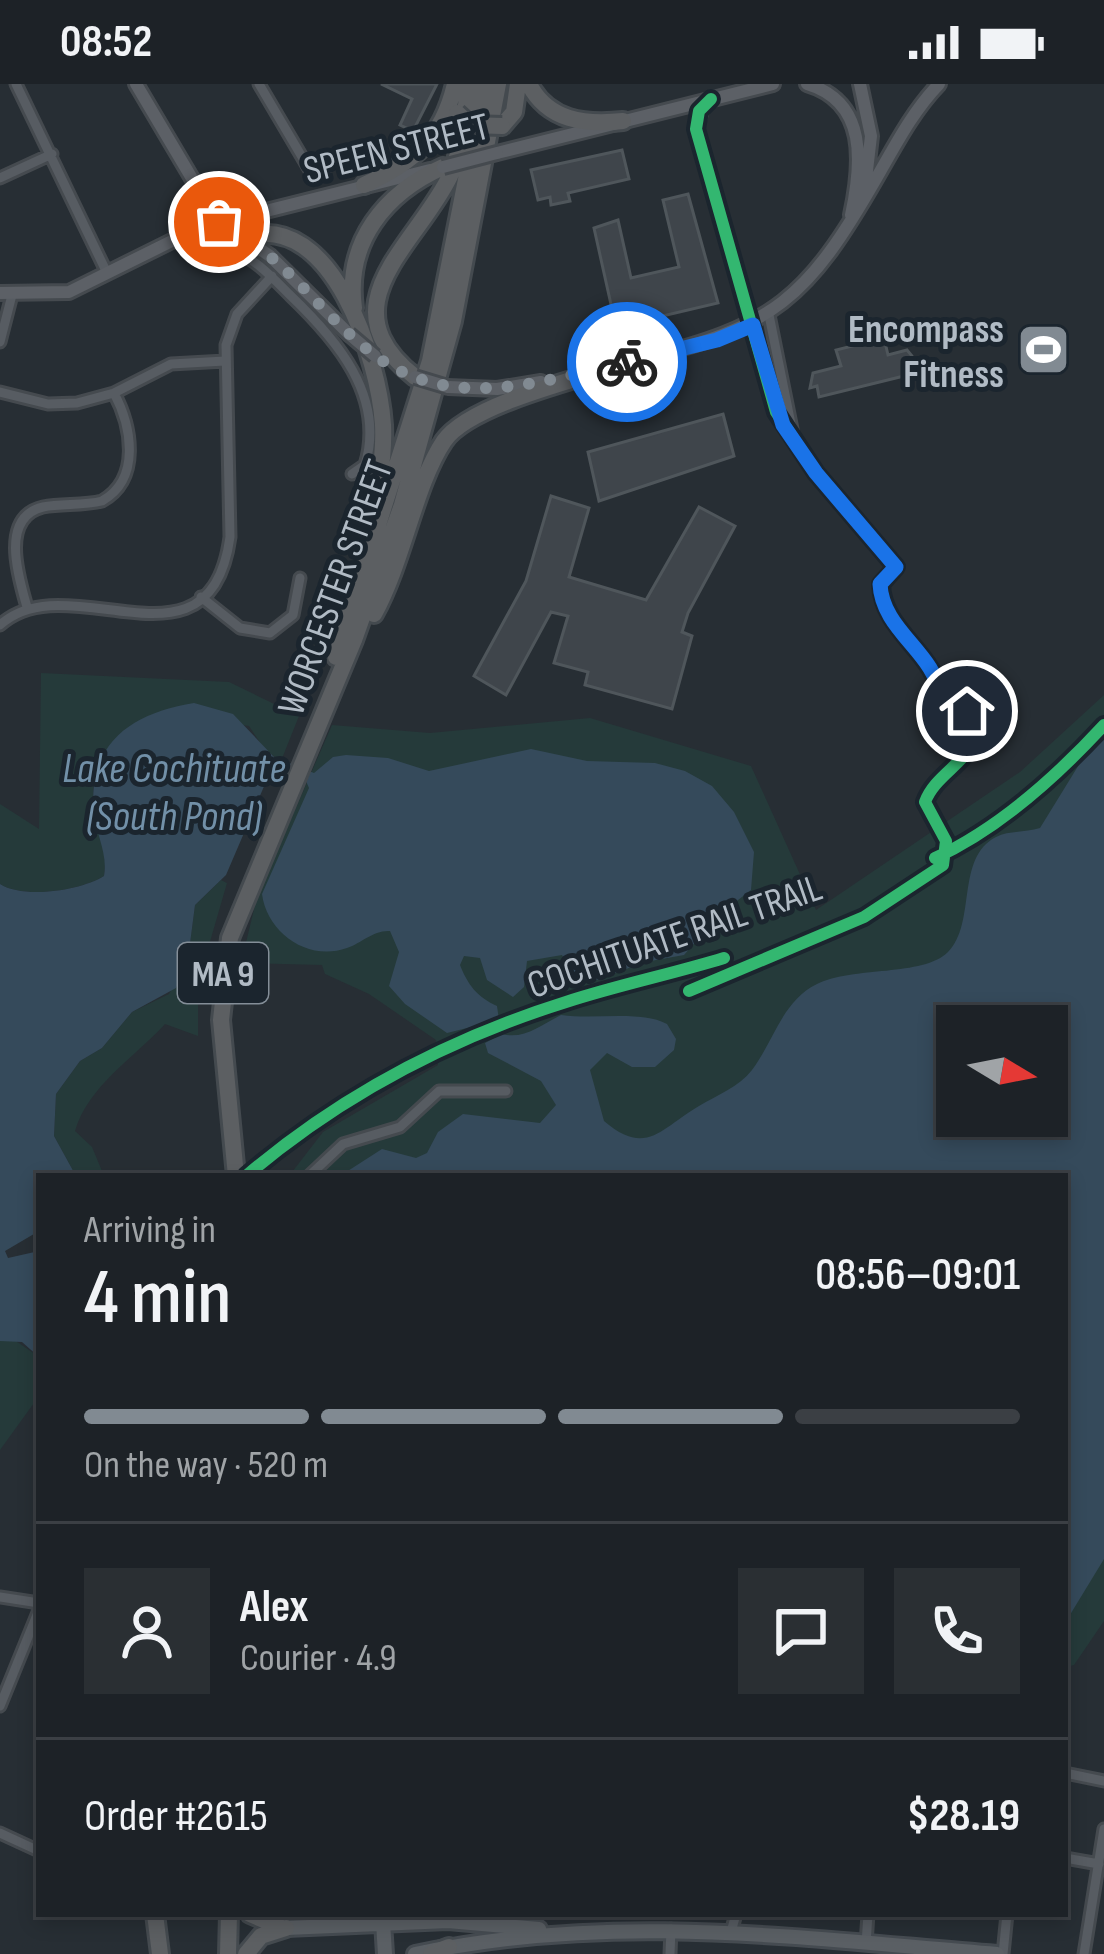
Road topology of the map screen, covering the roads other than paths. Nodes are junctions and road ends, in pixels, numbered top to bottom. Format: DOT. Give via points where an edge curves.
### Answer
graph roads {
  1 [pos="16,84"];
  2 [pos="136,84"];
  3 [pos="259,84"];
  4 [pos="456,84"];
  5 [pos="469,84"];
  6 [pos="485,84"];
  7 [pos="498,84"];
  8 [pos="518,84"];
  9 [pos="529,84"];
  10 [pos="773,84"];
  11 [pos="807,84"];
  12 [pos="860,84"];
  13 [pos="939,84"];
  14 [pos="710,99"];
  15 [pos="623,121"];
  16 [pos="52,154"];
  17 [pos="443,166"];
  18 [pos="324,174"];
  19 [pos="0,178"];
  20 [pos="196,184"];
  21 [pos="364,185"];
  22 [pos="276,208"];
  23 [pos="219,222"];
  24 [pos="848,227"];
  25 [pos="177,240"];
  26 [pos="238,243"];
  27 [pos="107,273"];
  28 [pos="272,276"];
  29 [pos="6,294"];
  30 [pos="769,315"];
  31 [pos="753,325"];
  32 [pos="353,330"];
  33 [pos="0,342"];
  34 [pos="641,359"];
  35 [pos="225,361"];
  36 [pos="415,377"];
  37 [pos="0,392"];
  38 [pos="114,393"];
  39 [pos="796,445"];
  40 [pos="352,475"];
  41 [pos="300,578"];
  42 [pos="201,597"];
  43 [pos="27,607"];
  44 [pos="0,625"];
  45 [pos="344,634"];
  46 [pos="336,684"];
  47 [pos="294,772"];
  48 [pos="689,991"];
  49 [pos="506,1091"];
  50 [pos="226,1173"];
  51 [pos="236,1173"];
  52 [pos="313,1173"];
  53 [pos="0,1597"];
  54 [pos="36,1605"];
  55 [pos="36,1614"];
  56 [pos="0,1706"];
  57 [pos="1068,1774"];
  58 [pos="1104,1781"];
  59 [pos="1104,1828"];
  60 [pos="0,1833"];
  61 [pos="36,1850"];
  62 [pos="1068,1859"];
  63 [pos="1099,1864"];
  64 [pos="1099,1889"];
  65 [pos="150,1917"];
  66 [pos="151,1917"];
  67 [pos="239,1917"];
  68 [pos="254,1917"];
  69 [pos="735,1917"];
  70 [pos="868,1917"];
  71 [pos="1006,1917"];
  72 [pos="342,1919"];
  73 [pos="228,1920"];
  74 [pos="383,1922"];
  75 [pos="286,1928"];
  76 [pos="670,1929"];
  77 [pos="553,1931"];
  78 [pos="730,1932"];
  79 [pos="866,1943"];
  80 [pos="440,1950"];
  81 [pos="915,1951"];
  82 [pos="151,1954"];
  83 [pos="160,1954"];
  84 [pos="228,1954"];
  85 [pos="242,1954"];
  86 [pos="385,1954"];
  87 [pos="415,1954"];
  88 [pos="670,1954"];
  89 [pos="1000,1954"];
  90 [pos="1084,1954"];
  1 -- 16 [label="street"];
  2 -- 20 [label="main road"];
  3 -- 18 [label="street" via="315,179"];
  4 -- 8 [label="highway, bridge" via="458,113 473,126 502,126 514,112"];
  4 -- 21 [label="highway" via="429,145"];
  5 -- 36 [label="highway" via="453,168 376,297 382,340"];
  6 -- 45 [label="highway, WORCESTER STREET / MA 9" via="430,361"];
  7 -- 46 [label="highway, WORCESTER STREET / MA 9" via="429,414"];
  9 -- 15 [label="highway" via="559,115"];
  10 -- 14 [label="main road, SPEEN STREET"];
  11 -- 24 [label="main road" via="837,100 856,133"];
  12 -- 24 [label="main road" via="871,163"];
  13 -- 24 [label="main road"];
  14 -- 15 [label="main road, SPEEN STREET"];
  14 -- 31 [label="street" via="696,129"];
  15 -- 17 [label="main road, SPEEN STREET, bridge"];
  16 -- 19 [label="street"];
  16 -- 27 [label="street"];
  17 -- 21 [label="main road, SPEEN STREET"];
  17 -- 32 [label="highway" via="395,197 364,236 352,281"];
  20 -- 22 [label="main road" via="231,208"];
  20 -- 23 [label="main road"];
  21 -- 22 [label="main road, SPEEN STREET"];
  22 -- 23 [label="main road, SPEEN STREET"];
  22 -- 26 [label="main road"];
  23 -- 25 [label="main road, SPEEN STREET"];
  23 -- 26 [label="main road"];
  24 -- 30 [label="main road" via="806,285"];
  25 -- 26 [label="main road, SPEEN STREET"];
  25 -- 27 [label="main road, SPEEN STREET"];
  26 -- 28 [label="street"];
  26 -- 32 [label="main road"];
  26 -- 32 [label="highway" via="283,237 316,255 334,275"];
  27 -- 29 [label="main road, SPEEN STREET" via="64,293"];
  28 -- 35 [label="street" via="237,314"];
  28 -- 40 [label="street" via="337,342 357,377 369,448"];
  29 -- 33 [label="street"];
  30 -- 31 [label="main road"];
  30 -- 39 [label="street"];
  31 -- 34 [label="main road"];
  31 -- 39 [label="street" via="774,407"];
  32 -- 36 [label="main road, bridge" via="375,356"];
  32 -- 45 [label="highway" via="378,394 383,437"];
  34 -- 36 [label="main road, bridge" via="505,389"];
  34 -- 46 [label="highway" via="484,412 449,435 395,572"];
  35 -- 38 [label="street" via="171,364"];
  35 -- 42 [label="street" via="230,537"];
  37 -- 38 [label="street" via="58,404"];
  38 -- 43 [label="street" via="129,441 115,492 94,503 40,508 16,527 13,554"];
  39 -- 48 [label="street" via="896,567 880,592 902,637 938,676 940,696 967,711 973,741 925,802 946,841 943,865 877,911"];
  41 -- 42 [label="street" via="289,621 262,634 232,623"];
  42 -- 43 [label="street" via="146,616 57,603"];
  43 -- 44 [label="street"];
  45 -- 47 [label="highway, WORCESTER STREET / MA 9"];
  46 -- 47 [label="highway, WORCESTER STREET / MA 9"];
  47 -- 50 [label="highway, WORCESTER STREET / MA 9" via="227,914 214,967"];
  47 -- 51 [label="highway, WORCESTER STREET / MA 9" via="224,966"];
  49 -- 52 [label="street" via="439,1091 400,1127 343,1144"];
  53 -- 54 [label="street"];
  55 -- 56 [label="street"];
  57 -- 58 [label="street"];
  59 -- 63 [label="street"];
  60 -- 61 [label="street"];
  62 -- 63 [label="street"];
  63 -- 64 [label="street"];
  64 -- 90 [label="street"];
  65 -- 82 [label="highway"];
  66 -- 83 [label="highway"];
  67 -- 85 [label="highway"];
  68 -- 75 [label="highway"];
  69 -- 78 [label="street"];
  70 -- 79 [label="street"];
  71 -- 89 [label="street"];
  72 -- 74 [label="main road"];
  72 -- 75 [label="main road"];
  73 -- 84 [label="highway"];
  74 -- 77 [label="main road"];
  74 -- 86 [label="main road"];
  75 -- 85 [label="highway"];
  76 -- 77 [label="main road" via="623,1923"];
  76 -- 78 [label="main road"];
  76 -- 88 [label="street"];
  77 -- 80 [label="main road"];
  78 -- 79 [label="main road"];
  79 -- 81 [label="main road"];
  80 -- 87 [label="main road"];
  81 -- 89 [label="main road"];
}
